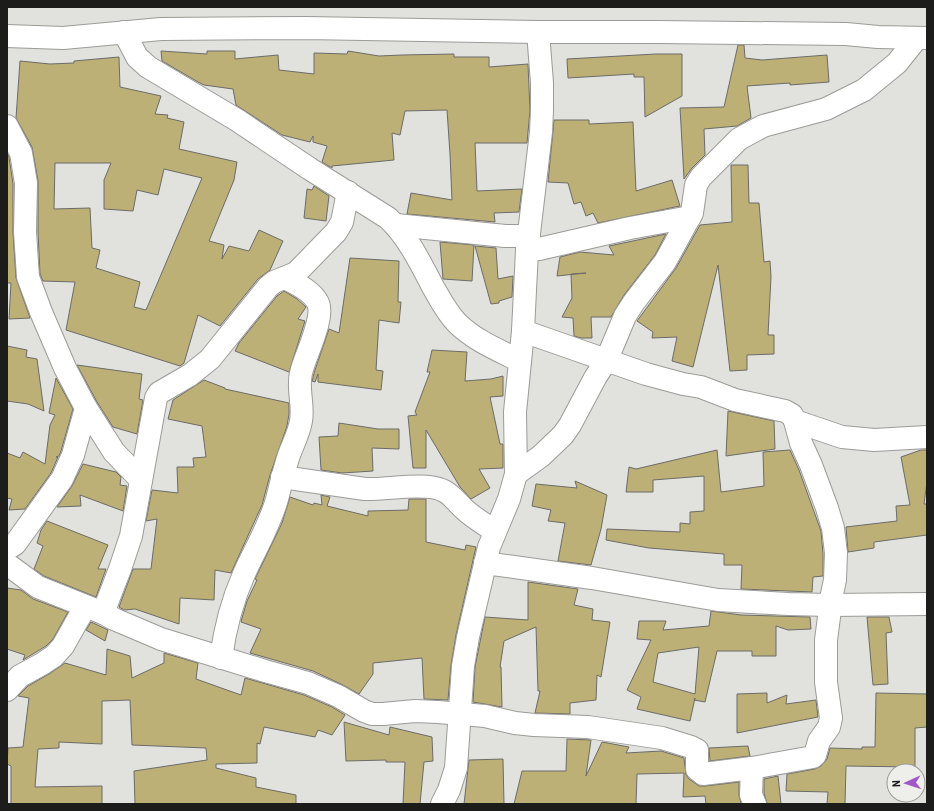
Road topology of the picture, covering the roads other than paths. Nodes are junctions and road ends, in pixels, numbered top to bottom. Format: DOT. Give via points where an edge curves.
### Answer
graph roads {
  1 [pos="124,32"];
  2 [pos="538,32"];
  3 [pos="7,36"];
  4 [pos="922,38"];
  5 [pos="7,126"];
  6 [pos="348,192"];
  7 [pos="690,217"];
  8 [pos="396,225"];
  9 [pos="528,243"];
  10 [pos="285,278"];
  11 [pos="523,331"];
  12 [pos="607,360"];
  13 [pos="520,361"];
  14 [pos="86,408"];
  15 [pos="795,420"];
  16 [pos="927,437"];
  17 [pos="516,474"];
  18 [pos="282,476"];
  19 [pos="141,480"];
  20 [pos="495,531"];
  21 [pos="7,549"];
  22 [pos="485,563"];
  23 [pos="7,564"];
  24 [pos="927,604"];
  25 [pos="830,605"];
  26 [pos="94,610"];
  27 [pos="221,658"];
  28 [pos="7,690"];
  29 [pos="459,713"];
  30 [pos="752,768"];
  31 [pos="442,804"];
  32 [pos="755,804"];
  1 -- 2 [label="street" via="162,29 306,28"];
  1 -- 3 [label="street" via="63,38"];
  1 -- 6 [label="street" via="137,57 148,67 237,120"];
  2 -- 4 [label="street" via="846,34"];
  2 -- 9 [label="street" via="542,83 541,132"];
  4 -- 7 [label="street" via="864,90 826,109 763,126 740,140 698,180"];
  5 -- 14 [label="street" via="21,153 26,183 25,232 28,277 65,368"];
  6 -- 8 [label="street"];
  6 -- 10 [label="street" via="342,222 336,232 296,274"];
  7 -- 9 [label="street" via="539,249"];
  7 -- 12 [label="street" via="665,262 625,316"];
  8 -- 9 [label="street" via="505,236"];
  8 -- 13 [label="street" via="457,323 484,344"];
  9 -- 11 [label="street"];
  10 -- 18 [label="street" via="304,288 319,307 317,324 301,374 301,421"];
  10 -- 19 [label="street" via="268,286 210,359 190,375 159,393"];
  11 -- 12 [label="street"];
  11 -- 13 [label="street"];
  12 -- 15 [label="street" via="646,374 701,387 735,400 785,411"];
  12 -- 17 [label="street" via="594,378 563,435 541,456"];
  13 -- 17 [label="street" via="515,423"];
  14 -- 19 [label="street" via="114,452"];
  14 -- 21 [label="street" via="73,455 62,479 19,539"];
  15 -- 16 [label="street" via="842,437 874,440"];
  15 -- 25 [label="street" via="833,528 836,569"];
  17 -- 20 [label="street" via="509,499"];
  18 -- 20 [label="street" via="365,489 440,489 447,492 477,520"];
  18 -- 27 [label="street" via="274,509 230,610"];
  19 -- 26 [label="street" via="129,542"];
  20 -- 22 [label="street"];
  22 -- 25 [label="street" via="718,600"];
  22 -- 29 [label="street" via="464,659"];
  23 -- 26 [label="street" via="38,587"];
  24 -- 25 [label="street"];
  25 -- 30 [label="street" via="826,640 826,682 831,718 829,727 812,757"];
  26 -- 27 [label="street" via="161,639"];
  26 -- 28 [label="street" via="54,656 20,676"];
  27 -- 29 [label="street" via="308,683 372,714 415,711"];
  29 -- 30 [label="street" via="534,725 588,726 672,741 698,750 697,769 702,774"];
  29 -- 31 [label="street" via="456,768 450,790"];
  30 -- 32 [label="street" via="751,795"];
}
